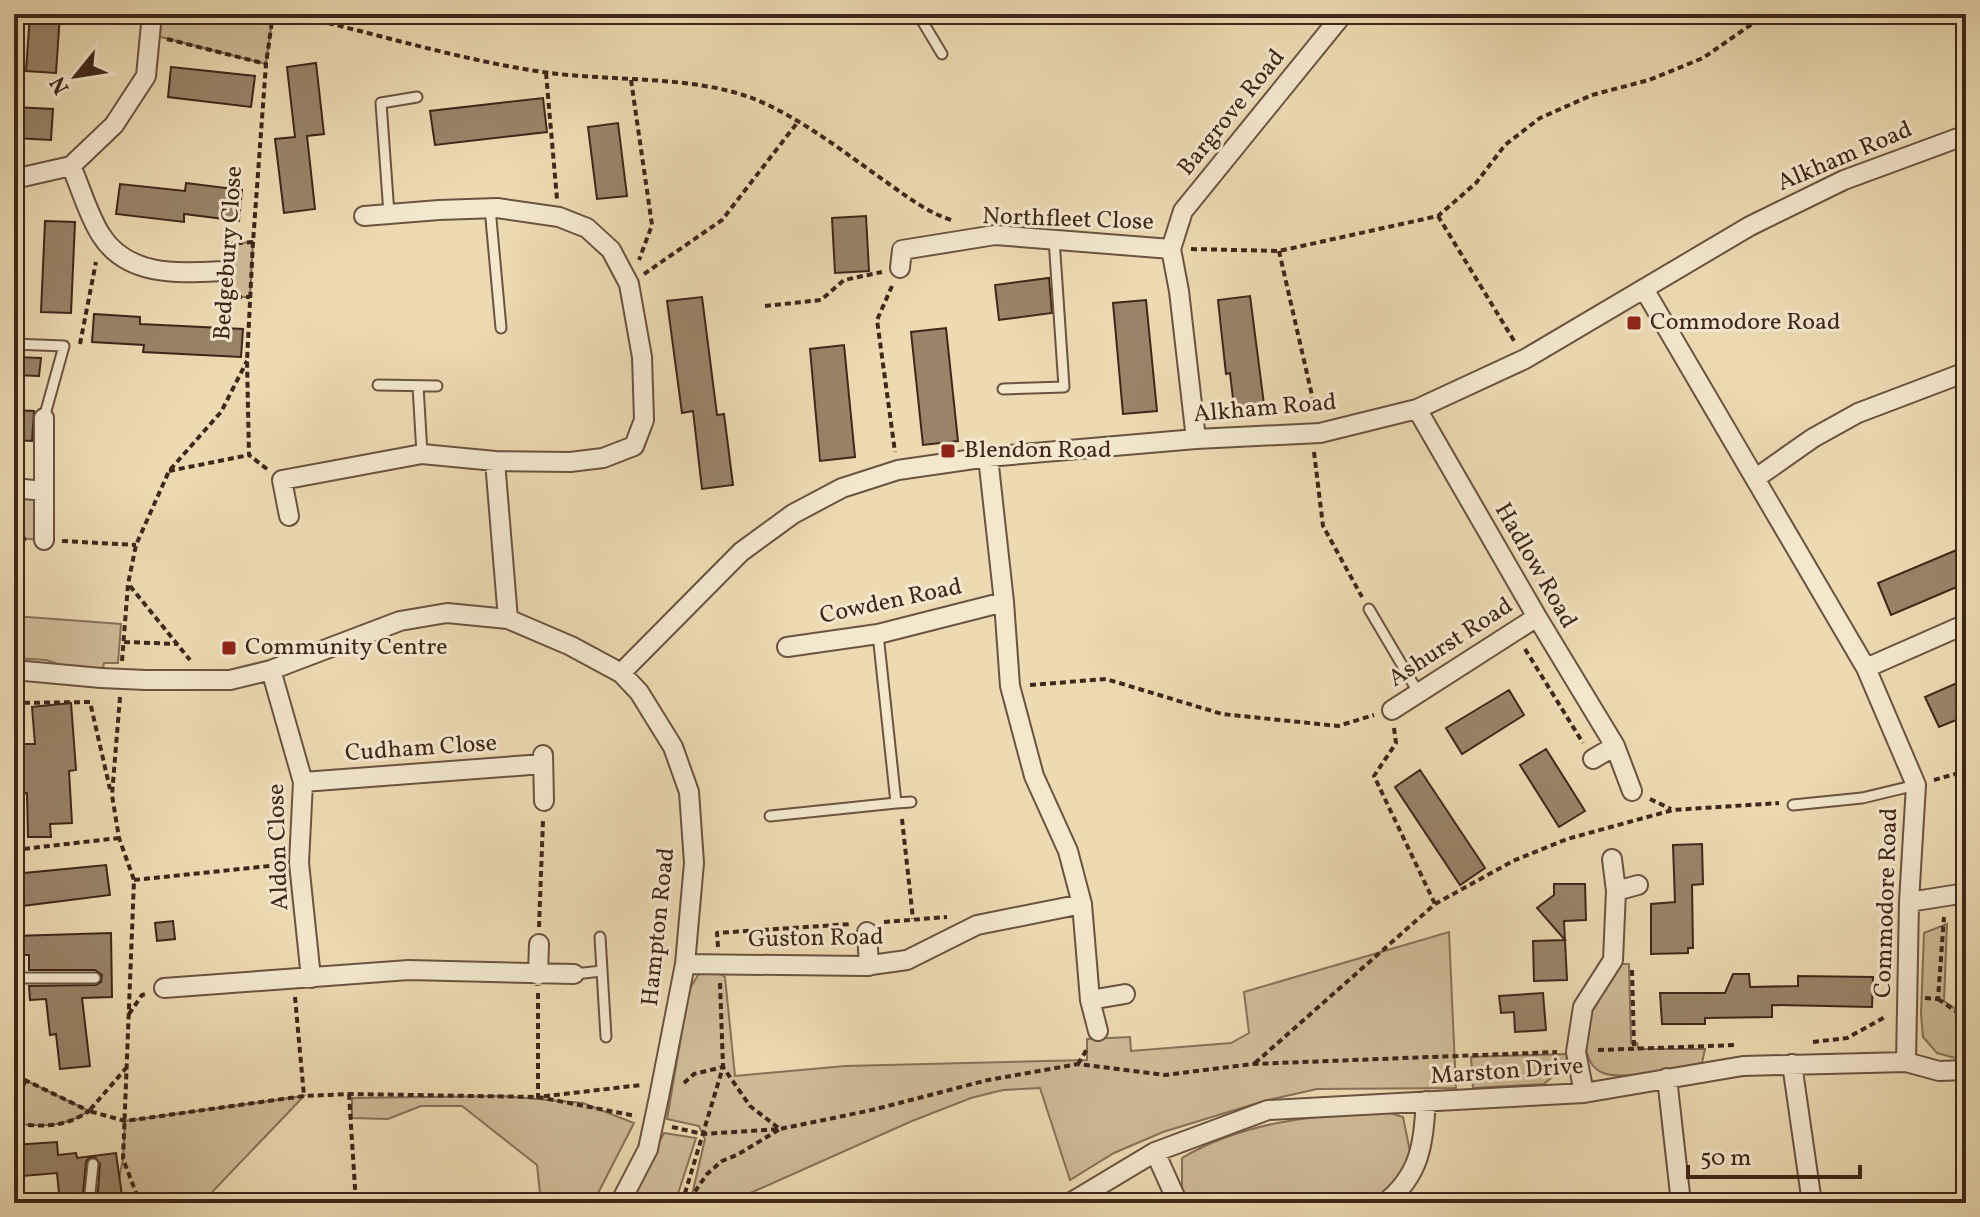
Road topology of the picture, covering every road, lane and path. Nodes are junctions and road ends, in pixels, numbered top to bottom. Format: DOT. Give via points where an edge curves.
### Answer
graph roads {
  1 [pos="152,14"];
  2 [pos="273,14"];
  3 [pos="289,14"];
  4 [pos="918,14"];
  5 [pos="1343,14"];
  6 [pos="1772,14"];
  7 [pos="149,34"];
  8 [pos="942,54"];
  9 [pos="266,64"];
  10 [pos="546,73"];
  11 [pos="631,79"];
  12 [pos="417,97"];
  13 [pos="797,123"];
  14 [pos="1966,135"];
  15 [pos="71,166"];
  16 [pos="14,179"];
  17 [pos="490,208"];
  18 [pos="389,214"];
  19 [pos="364,216"];
  20 [pos="1438,216"];
  21 [pos="559,217"];
  22 [pos="956,222"];
  23 [pos="101,236"];
  24 [pos="1054,239"];
  25 [pos="1171,249"];
  26 [pos="1279,251"];
  27 [pos="900,268"];
  28 [pos="225,271"];
  29 [pos="629,284"];
  30 [pos="1644,289"];
  31 [pos="765,306"];
  32 [pos="501,328"];
  33 [pos="14,344"];
  34 [pos="64,346"];
  35 [pos="1525,359"];
  36 [pos="247,361"];
  37 [pos="1966,372"];
  38 [pos="378,385"];
  39 [pos="418,386"];
  40 [pos="437,386"];
  41 [pos="1003,389"];
  42 [pos="1417,409"];
  43 [pos="44,418"];
  44 [pos="1316,433"];
  45 [pos="1196,439"];
  46 [pos="422,454"];
  47 [pos="249,455"];
  48 [pos="988,457"];
  49 [pos="495,461"];
  50 [pos="898,470"];
  51 [pos="169,471"];
  52 [pos="1756,478"];
  53 [pos="282,480"];
  54 [pos="14,488"];
  55 [pos="44,491"];
  56 [pos="289,516"];
  57 [pos="14,538"];
  58 [pos="44,540"];
  59 [pos="136,545"];
  60 [pos="128,584"];
  61 [pos="1004,602"];
  62 [pos="1369,609"];
  63 [pos="1537,617"];
  64 [pos="508,619"];
  65 [pos="1966,624"];
  66 [pos="1514,631"];
  67 [pos="878,634"];
  68 [pos="178,644"];
  69 [pos="787,647"];
  70 [pos="1866,668"];
  71 [pos="14,670"];
  72 [pos="271,670"];
  73 [pos="621,673"];
  74 [pos="205,681"];
  75 [pos="1010,686"];
  76 [pos="1418,692"];
  77 [pos="14,703"];
  78 [pos="119,710"];
  79 [pos="1392,710"];
  80 [pos="1615,746"];
  81 [pos="1593,759"];
  82 [pos="1966,771"];
  83 [pos="303,782"];
  84 [pos="1916,785"];
  85 [pos="1632,791"];
  86 [pos="112,795"];
  87 [pos="544,801"];
  88 [pos="902,802"];
  89 [pos="1793,805"];
  90 [pos="770,816"];
  91 [pos="119,838"];
  92 [pos="14,850"];
  93 [pos="1612,859"];
  94 [pos="299,863"];
  95 [pos="134,880"];
  96 [pos="1638,885"];
  97 [pos="1616,891"];
  98 [pos="1966,893"];
  99 [pos="1945,896"];
  100 [pos="1909,902"];
  101 [pos="1082,904"];
  102 [pos="1435,904"];
  103 [pos="913,919"];
  104 [pos="977,925"];
  105 [pos="868,926"];
  106 [pos="600,937"];
  107 [pos="539,944"];
  108 [pos="1613,960"];
  109 [pos="720,963"];
  110 [pos="685,964"];
  111 [pos="869,966"];
  112 [pos="602,971"];
  113 [pos="574,974"];
  114 [pos="538,975"];
  115 [pos="14,978"];
  116 [pos="95,978"];
  117 [pos="303,978"];
  118 [pos="164,988"];
  119 [pos="1125,994"];
  120 [pos="1938,999"];
  121 [pos="1090,1000"];
  122 [pos="1907,1001"];
  123 [pos="128,1016"];
  124 [pos="1966,1018"];
  125 [pos="1098,1031"];
  126 [pos="606,1037"];
  127 [pos="1802,1043"];
  128 [pos="1741,1045"];
  129 [pos="1634,1047"];
  130 [pos="1576,1052"];
  131 [pos="1906,1062"];
  132 [pos="1253,1064"];
  133 [pos="1792,1064"];
  134 [pos="127,1067"];
  135 [pos="723,1067"];
  136 [pos="1966,1070"];
  137 [pos="1667,1078"];
  138 [pos="14,1080"];
  139 [pos="25,1080"];
  140 [pos="679,1087"];
  141 [pos="1584,1093"];
  142 [pos="349,1094"];
  143 [pos="638,1094"];
  144 [pos="304,1096"];
  145 [pos="538,1097"];
  146 [pos="1426,1101"];
  147 [pos="89,1111"];
  148 [pos="631,1115"];
  149 [pos="125,1121"];
  150 [pos="15,1124"];
  151 [pos="780,1129"];
  152 [pos="686,1131"];
  153 [pos="703,1134"];
  154 [pos="1155,1152"];
  155 [pos="93,1164"];
  156 [pos="89,1203"];
  157 [pos="140,1203"];
  158 [pos="356,1203"];
  159 [pos="620,1203"];
  160 [pos="684,1203"];
  161 [pos="1070,1203"];
  162 [pos="1178,1203"];
  163 [pos="1385,1203"];
  164 [pos="1681,1203"];
  165 [pos="1812,1203"];
  1 -- 7 [label="street"];
  2 -- 9 [label="path, Bedgebury Close"];
  3 -- 10 [label="path"];
  4 -- 8 [label="lane"];
  5 -- 25 [label="street, Bargrove Road" via="1183,211"];
  6 -- 20 [label="path" via="1703,58 1540,118 1505,145 1476,183"];
  7 -- 9 [label="path"];
  7 -- 15 [label="street" via="146,76 114,125"];
  9 -- 36 [label="path, Bedgebury Close"];
  10 -- 11 [label="path"];
  10 -- 21 [label="path"];
  11 -- 13 [label="path" via="728,90 769,105"];
  11 -- 29 [label="path" via="652,225"];
  12 -- 18 [label="lane" via="381,103"];
  13 -- 22 [label="path" via="931,213"];
  13 -- 29 [label="path" via="722,220"];
  14 -- 30 [label="street, Alkham Road" via="1844,180 1750,226"];
  15 -- 16 [label="street"];
  15 -- 23 [label="street"];
  17 -- 18 [label="street"];
  17 -- 21 [label="street"];
  17 -- 32 [label="lane"];
  18 -- 19 [label="street"];
  20 -- 26 [label="path"];
  20 -- 35 [label="path"];
  21 -- 29 [label="street" via="587,228 611,250"];
  23 -- 28 [label="street" via="129,263 170,273"];
  23 -- 34 [label="path" via="79,347"];
  24 -- 25 [label="street, Northfleet Close"];
  24 -- 27 [label="street, Northfleet Close" via="995,235 902,250"];
  24 -- 41 [label="lane" via="1064,387"];
  25 -- 26 [label="path"];
  25 -- 45 [label="street, Northfleet Close"];
  26 -- 44 [label="path"];
  27 -- 31 [label="path" via="844,280 821,300"];
  27 -- 50 [label="path" via="877,320"];
  29 -- 49 [label="street" via="642,357 644,420 634,446 603,458 570,462"];
  30 -- 35 [label="street, Alkham Road"];
  30 -- 52 [label="street, Commodore Road"];
  33 -- 34 [label="lane"];
  34 -- 43 [label="lane"];
  35 -- 42 [label="street, Alkham Road"];
  36 -- 47 [label="path, Bedgebury Close"];
  36 -- 51 [label="path" via="221,412"];
  37 -- 52 [label="street" via="1858,413"];
  38 -- 39 [label="lane"];
  39 -- 40 [label="lane"];
  39 -- 46 [label="lane"];
  42 -- 44 [label="street, Alkham Road"];
  42 -- 63 [label="street, Hadlow Road"];
  43 -- 55 [label="street"];
  44 -- 45 [label="street, Alkham Road"];
  44 -- 62 [label="path" via="1323,526"];
  45 -- 48 [label="street, Alkham Road"];
  46 -- 49 [label="street"];
  46 -- 53 [label="street"];
  47 -- 51 [label="path"];
  47 -- 53 [label="path"];
  48 -- 50 [label="street, Alkham Road"];
  48 -- 61 [label="street"];
  49 -- 64 [label="street"];
  50 -- 73 [label="street, Alkham Road" via="842,488 793,514 741,552"];
  51 -- 59 [label="path"];
  52 -- 70 [label="street, Commodore Road"];
  53 -- 56 [label="street"];
  54 -- 55 [label="street"];
  55 -- 58 [label="street"];
  57 -- 58 [label="path"];
  58 -- 59 [label="path"];
  59 -- 60 [label="path"];
  60 -- 68 [label="path"];
  60 -- 68 [label="path" via="124,642"];
  61 -- 67 [label="street, Cowden Road"];
  61 -- 75 [label="street"];
  62 -- 76 [label="lane"];
  63 -- 66 [label="street, Ashurst Road"];
  63 -- 80 [label="street, Hadlow Road"];
  64 -- 72 [label="street, Hampton Road" via="447,613 400,621"];
  64 -- 73 [label="street, Hampton Road"];
  65 -- 70 [label="street"];
  66 -- 76 [label="street, Ashurst Road"];
  66 -- 81 [label="path"];
  67 -- 69 [label="street, Cowden Road"];
  67 -- 88 [label="lane"];
  68 -- 74 [label="path"];
  70 -- 84 [label="street, Commodore Road"];
  71 -- 74 [label="street, Hampton Road, bridge"];
  72 -- 74 [label="street, Hampton Road"];
  72 -- 83 [label="street, Aldon Close"];
  73 -- 110 [label="street, Hampton Road" via="673,747 689,792 694,863"];
  75 -- 79 [label="path" via="1106,679 1222,714 1338,726"];
  75 -- 101 [label="street" via="1034,776 1068,851"];
  76 -- 79 [label="street, Ashurst Road"];
  77 -- 86 [label="path" via="90,702"];
  78 -- 86 [label="path"];
  79 -- 102 [label="path" via="1396,743 1374,776"];
  80 -- 81 [label="street"];
  80 -- 85 [label="street, Hadlow Road"];
  82 -- 84 [label="path"];
  83 -- 87 [label="street, Cudham Close" via="543,758"];
  83 -- 94 [label="street, Aldon Close"];
  84 -- 89 [label="lane" via="1862,798"];
  84 -- 100 [label="street, Commodore Road"];
  86 -- 91 [label="path"];
  87 -- 107 [label="path"];
  88 -- 90 [label="lane"];
  88 -- 103 [label="path"];
  89 -- 102 [label="path" via="1673,810 1612,825 1513,861"];
  91 -- 92 [label="path"];
  91 -- 95 [label="path"];
  93 -- 97 [label="street"];
  94 -- 95 [label="path"];
  94 -- 117 [label="street, Aldon Close"];
  95 -- 123 [label="path"];
  96 -- 97 [label="street"];
  97 -- 108 [label="street"];
  98 -- 99 [label="street"];
  99 -- 100 [label="street"];
  99 -- 120 [label="path"];
  100 -- 122 [label="street, Commodore Road"];
  101 -- 104 [label="street, Guston Road"];
  101 -- 121 [label="street"];
  102 -- 132 [label="path"];
  103 -- 104 [label="path" via="956,917"];
  103 -- 105 [label="path"];
  104 -- 111 [label="street, Guston Road" via="907,960"];
  105 -- 109 [label="path" via="717,933"];
  105 -- 111 [label="street"];
  106 -- 112 [label="lane"];
  107 -- 114 [label="street"];
  108 -- 129 [label="path" via="1632,956"];
  108 -- 130 [label="street" via="1583,1007"];
  109 -- 110 [label="street, Guston Road"];
  109 -- 111 [label="street, Guston Road"];
  109 -- 135 [label="path"];
  110 -- 159 [label="street, Hampton Road, bridge" via="648,1149"];
  112 -- 113 [label="lane"];
  112 -- 126 [label="lane"];
  113 -- 114 [label="street"];
  114 -- 117 [label="street" via="409,970"];
  114 -- 145 [label="path"];
  115 -- 116 [label="lane"];
  117 -- 118 [label="street"];
  117 -- 144 [label="path"];
  118 -- 123 [label="path" via="142,995"];
  119 -- 121 [label="street"];
  120 -- 122 [label="path"];
  120 -- 124 [label="path"];
  121 -- 125 [label="street"];
  122 -- 127 [label="path" via="1847,1038"];
  122 -- 131 [label="street, Commodore Road"];
  123 -- 134 [label="path"];
  128 -- 129 [label="path"];
  129 -- 130 [label="path"];
  130 -- 132 [label="path"];
  130 -- 141 [label="street"];
  131 -- 133 [label="street, Marston Drive"];
  131 -- 136 [label="street, Marston Drive" via="1939,1071"];
  132 -- 151 [label="path" via="1165,1075 1078,1064"];
  133 -- 137 [label="street, Marston Drive"];
  133 -- 165 [label="street"];
  134 -- 147 [label="path"];
  134 -- 149 [label="path"];
  135 -- 140 [label="path" via="694,1074"];
  135 -- 151 [label="path" via="750,1106"];
  135 -- 153 [label="path"];
  137 -- 141 [label="street, Marston Drive"];
  137 -- 164 [label="street"];
  138 -- 139 [label="path"];
  139 -- 147 [label="path"];
  139 -- 150 [label="path"];
  141 -- 146 [label="street, Marston Drive"];
  142 -- 144 [label="path"];
  142 -- 145 [label="path"];
  142 -- 158 [label="path"];
  143 -- 145 [label="path" via="641,1085"];
  144 -- 149 [label="path"];
  145 -- 148 [label="path"];
  146 -- 154 [label="street, Marston Drive" via="1268,1110"];
  146 -- 163 [label="street" via="1423,1143 1414,1171"];
  147 -- 149 [label="path"];
  147 -- 150 [label="path" via="73,1122"];
  149 -- 157 [label="path" via="123,1159"];
  151 -- 153 [label="path"];
  151 -- 160 [label="path" via="722,1161"];
  152 -- 153 [label="path"];
  153 -- 160 [label="path"];
  154 -- 161 [label="street, Marston Drive"];
  154 -- 162 [label="street"];
  155 -- 156 [label="lane"];
}
